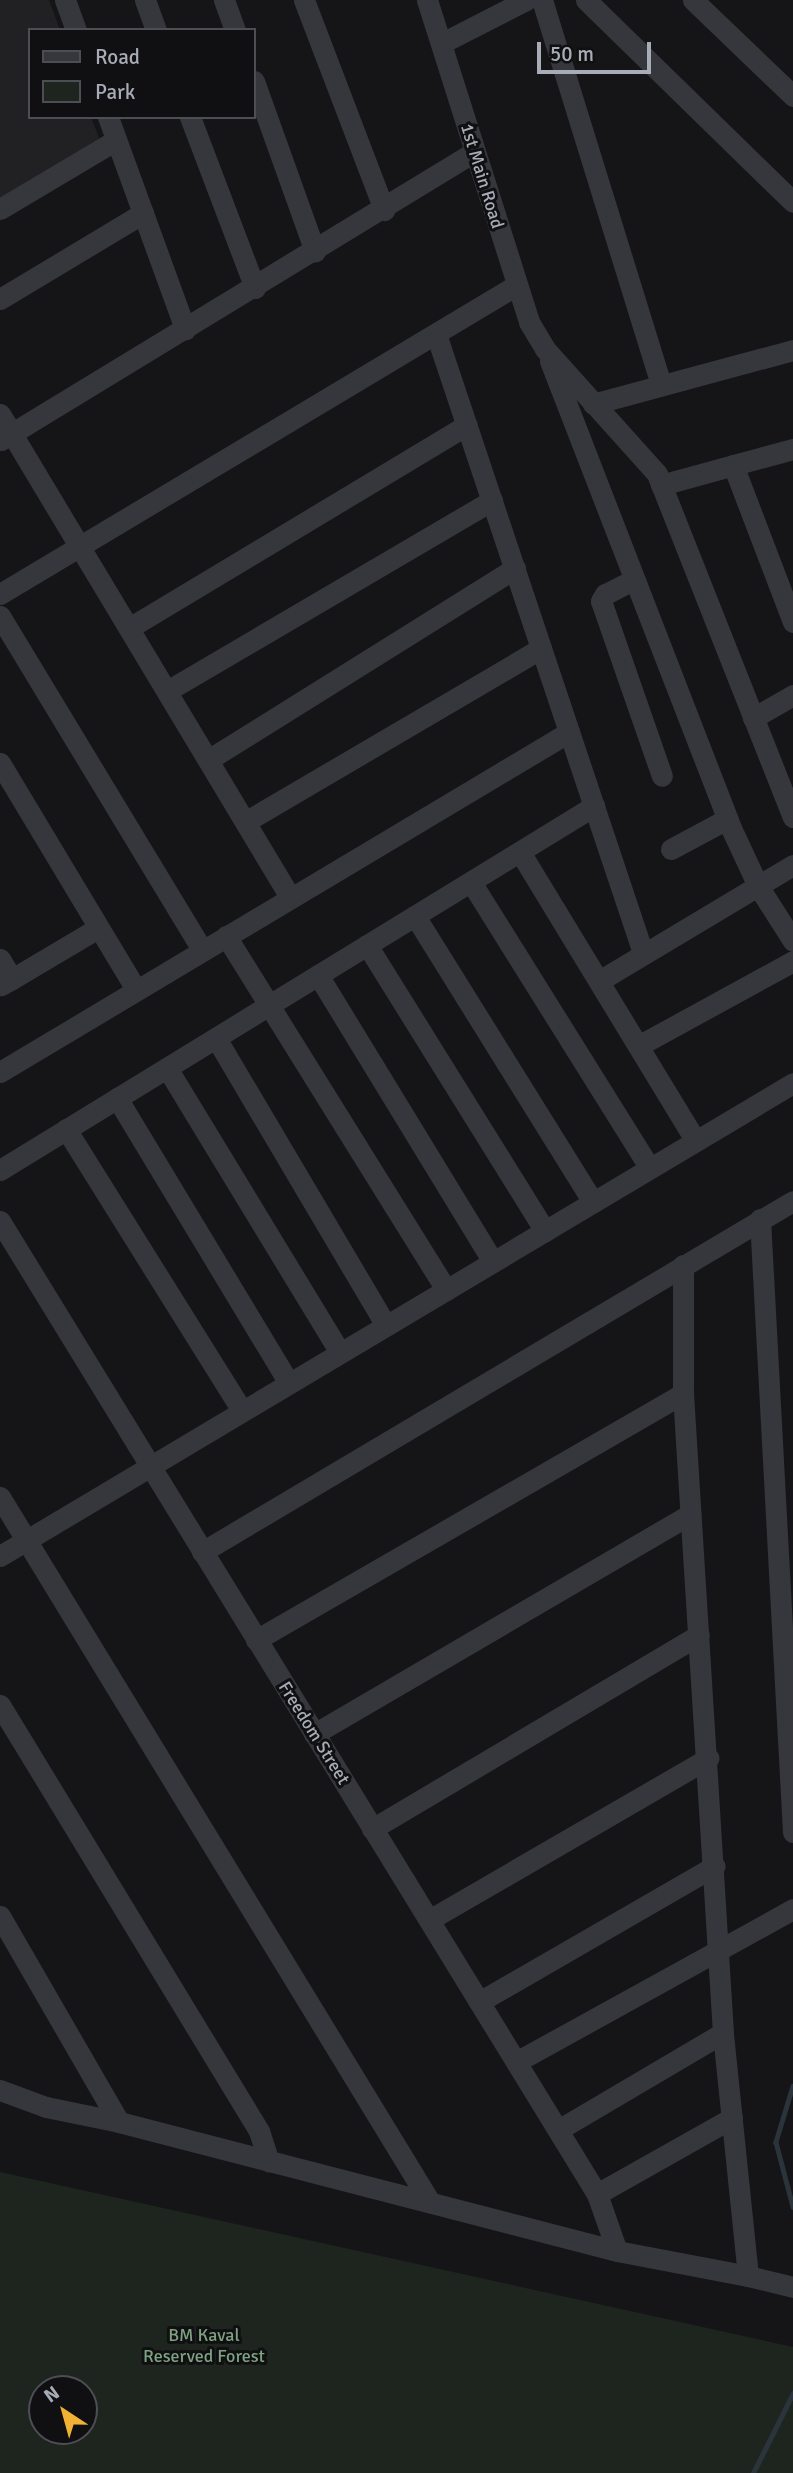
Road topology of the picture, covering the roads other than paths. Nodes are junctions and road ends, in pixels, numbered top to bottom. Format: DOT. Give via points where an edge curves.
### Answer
graph roads {
  1 [pos="65,0"];
  2 [pos="145,0"];
  3 [pos="224,0"];
  4 [pos="304,0"];
  5 [pos="427,0"];
  6 [pos="526,0"];
  7 [pos="542,0"];
  8 [pos="586,0"];
  9 [pos="693,0"];
  10 [pos="75,28"];
  11 [pos="155,28"];
  12 [pos="234,28"];
  13 [pos="442,43"];
  14 [pos="256,87"];
  15 [pos="793,96"];
  16 [pos="109,119"];
  17 [pos="191,119"];
  18 [pos="116,140"];
  19 [pos="474,152"];
  20 [pos="793,202"];
  21 [pos="0,209"];
  22 [pos="384,210"];
  23 [pos="143,213"];
  24 [pos="315,251"];
  25 [pos="515,286"];
  26 [pos="255,288"];
  27 [pos="0,299"];
  28 [pos="185,329"];
  29 [pos="436,334"];
  30 [pos="545,349"];
  31 [pos="793,350"];
  32 [pos="661,385"];
  33 [pos="593,404"];
  34 [pos="0,414"];
  35 [pos="467,425"];
  36 [pos="6,437"];
  37 [pos="793,449"];
  38 [pos="733,466"];
  39 [pos="661,485"];
  40 [pos="492,500"];
  41 [pos="80,547"];
  42 [pos="515,568"];
  43 [pos="633,580"];
  44 [pos="0,594"];
  45 [pos="0,616"];
  46 [pos="793,622"];
  47 [pos="129,628"];
  48 [pos="541,648"];
  49 [pos="167,691"];
  50 [pos="793,695"];
  51 [pos="753,718"];
  52 [pos="569,732"];
  53 [pos="208,760"];
  54 [pos="0,763"];
  55 [pos="662,776"];
  56 [pos="787,782"];
  57 [pos="594,806"];
  58 [pos="793,817"];
  59 [pos="727,820"];
  60 [pos="245,821"];
  61 [pos="671,849"];
  62 [pos="520,852"];
  63 [pos="793,865"];
  64 [pos="471,882"];
  65 [pos="758,886"];
  66 [pos="290,897"];
  67 [pos="415,916"];
  68 [pos="99,928"];
  69 [pos="226,936"];
  70 [pos="793,941"];
  71 [pos="367,945"];
  72 [pos="202,950"];
  73 [pos="643,953"];
  74 [pos="0,959"];
  75 [pos="793,961"];
  76 [pos="318,975"];
  77 [pos="598,981"];
  78 [pos="6,982"];
  79 [pos="136,989"];
  80 [pos="271,1004"];
  81 [pos="216,1038"];
  82 [pos="638,1046"];
  83 [pos="167,1068"];
  84 [pos="0,1072"];
  85 [pos="793,1083"];
  86 [pos="117,1098"];
  87 [pos="66,1129"];
  88 [pos="696,1141"];
  89 [pos="650,1168"];
  90 [pos="0,1170"];
  91 [pos="793,1201"];
  92 [pos="593,1202"];
  93 [pos="760,1219"];
  94 [pos="0,1220"];
  95 [pos="545,1231"];
  96 [pos="493,1262"];
  97 [pos="683,1265"];
  98 [pos="446,1290"];
  99 [pos="386,1325"];
  100 [pos="340,1353"];
  101 [pos="289,1383"];
  102 [pos="683,1393"];
  103 [pos="242,1411"];
  104 [pos="149,1466"];
  105 [pos="0,1497"];
  106 [pos="691,1514"];
  107 [pos="26,1541"];
  108 [pos="202,1552"];
  109 [pos="0,1556"];
  110 [pos="699,1635"];
  111 [pos="256,1640"];
  112 [pos="0,1705"];
  113 [pos="314,1734"];
  114 [pos="708,1758"];
  115 [pos="372,1829"];
  116 [pos="793,1832"];
  117 [pos="715,1866"];
  118 [pos="793,1909"];
  119 [pos="0,1916"];
  120 [pos="429,1920"];
  121 [pos="720,1950"];
  122 [pos="479,2002"];
  123 [pos="723,2033"];
  124 [pos="516,2062"];
  125 [pos="0,2090"];
  126 [pos="732,2118"];
  127 [pos="119,2122"];
  128 [pos="558,2130"];
  129 [pos="269,2161"];
  130 [pos="597,2194"];
  131 [pos="430,2202"];
  132 [pos="617,2251"];
  133 [pos="747,2277"];
  134 [pos="793,2287"];
  1 -- 10 [label="street"];
  2 -- 11 [label="street"];
  3 -- 12 [label="street"];
  4 -- 22 [label="street"];
  5 -- 13 [label="street, 1st Main Road"];
  6 -- 13 [label="street"];
  7 -- 32 [label="street"];
  8 -- 20 [label="street"];
  9 -- 15 [label="street"];
  13 -- 19 [label="street, 1st Main Road"];
  14 -- 24 [label="street"];
  16 -- 18 [label="street"];
  17 -- 26 [label="street"];
  18 -- 21 [label="street"];
  18 -- 23 [label="street"];
  19 -- 22 [label="street"];
  19 -- 25 [label="street, 1st Main Road"];
  22 -- 24 [label="street"];
  23 -- 27 [label="street"];
  23 -- 28 [label="street"];
  24 -- 26 [label="street"];
  25 -- 29 [label="street"];
  25 -- 30 [label="street, 1st Main Road"];
  26 -- 28 [label="street"];
  28 -- 36 [label="street"];
  29 -- 35 [label="street"];
  29 -- 41 [label="street"];
  30 -- 33 [label="street"];
  30 -- 43 [label="street"];
  31 -- 32 [label="street"];
  32 -- 33 [label="street"];
  33 -- 39 [label="street" via="657,474"];
  34 -- 36 [label="street"];
  35 -- 40 [label="street"];
  35 -- 47 [label="street"];
  36 -- 41 [label="street"];
  37 -- 38 [label="street"];
  38 -- 39 [label="street"];
  38 -- 46 [label="street"];
  39 -- 51 [label="street"];
  40 -- 42 [label="street"];
  40 -- 49 [label="street"];
  41 -- 44 [label="street"];
  41 -- 47 [label="street"];
  42 -- 48 [label="street"];
  42 -- 53 [label="street"];
  43 -- 55 [label="street" via="605,594 601,601"];
  43 -- 59 [label="street"];
  45 -- 72 [label="street"];
  47 -- 49 [label="street"];
  48 -- 52 [label="street"];
  48 -- 60 [label="street"];
  49 -- 53 [label="street"];
  50 -- 51 [label="street"];
  51 -- 56 [label="street"];
  52 -- 57 [label="street"];
  52 -- 66 [label="street"];
  53 -- 60 [label="street"];
  54 -- 68 [label="street"];
  56 -- 58 [label="street"];
  57 -- 62 [label="street"];
  57 -- 73 [label="street"];
  59 -- 61 [label="street"];
  59 -- 65 [label="street"];
  60 -- 66 [label="street"];
  62 -- 64 [label="street"];
  62 -- 77 [label="street"];
  63 -- 65 [label="street"];
  64 -- 67 [label="street"];
  64 -- 89 [label="street"];
  65 -- 70 [label="street"];
  65 -- 73 [label="street"];
  66 -- 69 [label="street"];
  67 -- 71 [label="street"];
  67 -- 92 [label="street"];
  68 -- 78 [label="street"];
  68 -- 79 [label="street"];
  69 -- 72 [label="street"];
  69 -- 80 [label="street"];
  71 -- 76 [label="street"];
  71 -- 95 [label="street"];
  72 -- 79 [label="street"];
  73 -- 77 [label="street"];
  74 -- 78 [label="street"];
  75 -- 82 [label="street"];
  76 -- 80 [label="street"];
  76 -- 96 [label="street"];
  77 -- 82 [label="street"];
  79 -- 84 [label="street"];
  80 -- 81 [label="street"];
  80 -- 98 [label="street"];
  81 -- 83 [label="street"];
  81 -- 99 [label="street"];
  82 -- 88 [label="street"];
  83 -- 86 [label="street"];
  83 -- 100 [label="street"];
  85 -- 88 [label="street"];
  86 -- 87 [label="street"];
  86 -- 101 [label="street"];
  87 -- 90 [label="street"];
  87 -- 103 [label="street"];
  88 -- 89 [label="street"];
  89 -- 92 [label="street"];
  91 -- 93 [label="street"];
  92 -- 95 [label="street"];
  93 -- 97 [label="street"];
  93 -- 116 [label="street"];
  94 -- 104 [label="street, Freedom Street"];
  95 -- 96 [label="street"];
  96 -- 98 [label="street"];
  97 -- 102 [label="street"];
  97 -- 108 [label="street"];
  98 -- 99 [label="street"];
  99 -- 100 [label="street"];
  100 -- 101 [label="street"];
  101 -- 103 [label="street"];
  102 -- 106 [label="street"];
  102 -- 111 [label="street"];
  103 -- 104 [label="street"];
  104 -- 107 [label="street"];
  104 -- 108 [label="street, Freedom Street"];
  105 -- 107 [label="street"];
  106 -- 110 [label="street"];
  106 -- 113 [label="street"];
  107 -- 109 [label="street"];
  107 -- 131 [label="street"];
  108 -- 111 [label="street, Freedom Street"];
  110 -- 114 [label="street"];
  110 -- 115 [label="street"];
  111 -- 113 [label="street, Freedom Street"];
  112 -- 129 [label="street" via="259,2131"];
  113 -- 115 [label="street, Freedom Street"];
  114 -- 117 [label="street"];
  114 -- 120 [label="street"];
  115 -- 120 [label="street, Freedom Street"];
  117 -- 121 [label="street"];
  117 -- 122 [label="street"];
  118 -- 121 [label="street"];
  119 -- 127 [label="street"];
  120 -- 122 [label="street, Freedom Street"];
  121 -- 123 [label="street"];
  121 -- 124 [label="street"];
  122 -- 124 [label="street, Freedom Street"];
  123 -- 126 [label="street"];
  123 -- 128 [label="street"];
  124 -- 128 [label="street, Freedom Street"];
  125 -- 127 [label="street" via="46,2108"];
  126 -- 130 [label="street"];
  126 -- 133 [label="street"];
  127 -- 129 [label="street"];
  128 -- 130 [label="street, Freedom Street"];
  129 -- 131 [label="street"];
  130 -- 132 [label="street, Freedom Street"];
  131 -- 132 [label="street"];
  132 -- 133 [label="street"];
  133 -- 134 [label="street"];
}
